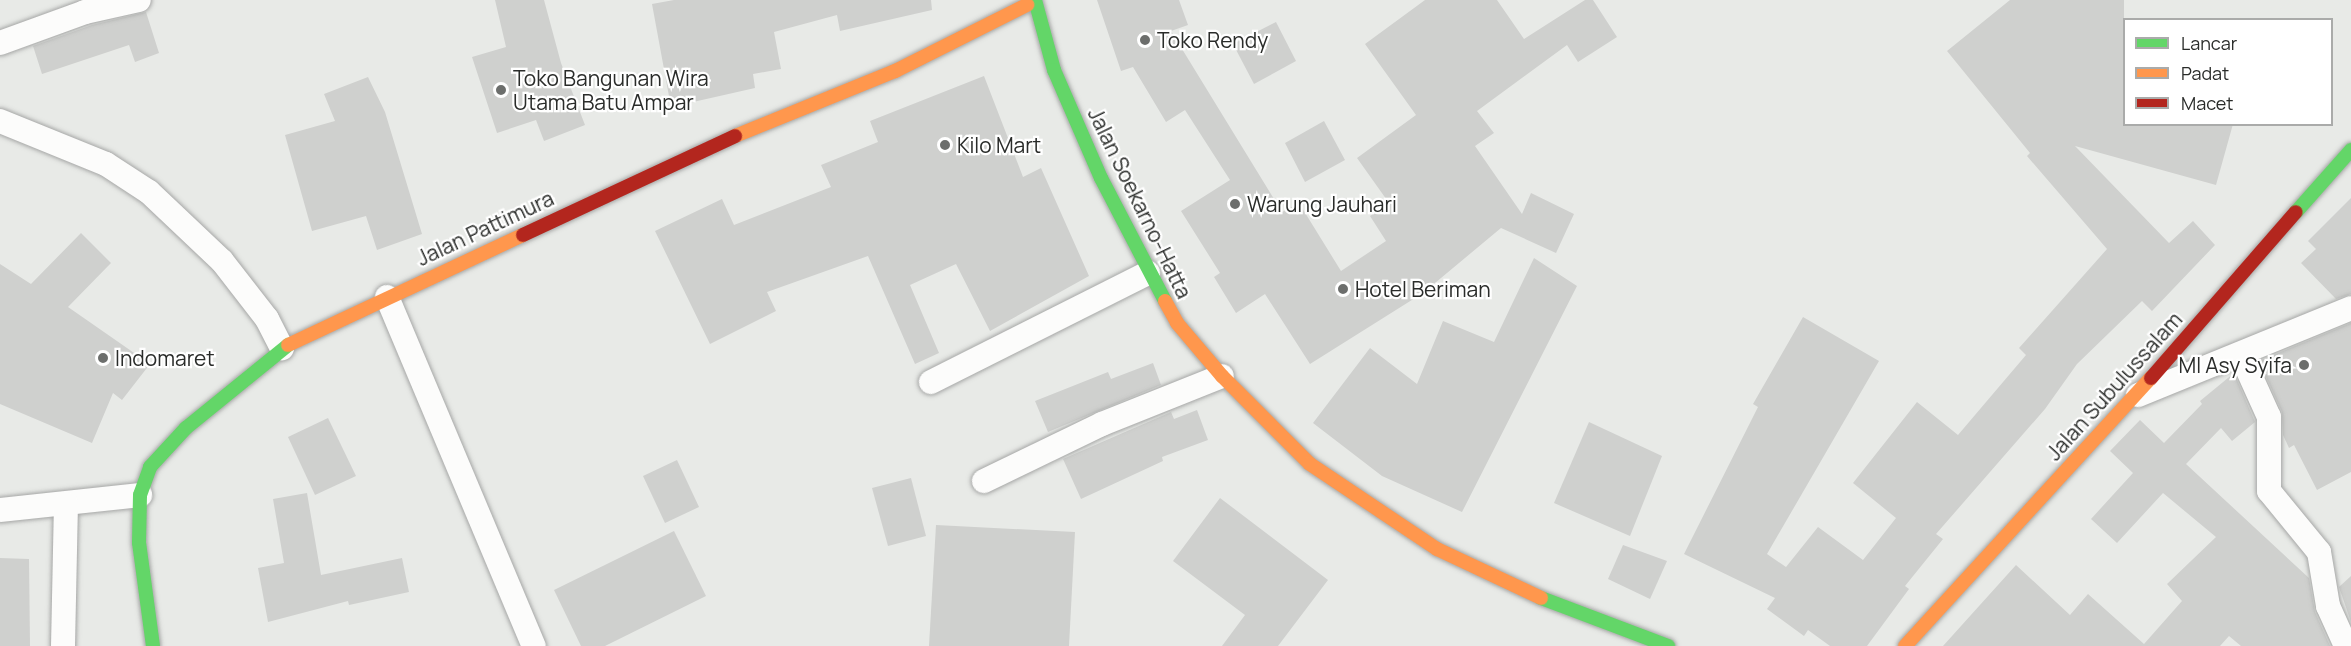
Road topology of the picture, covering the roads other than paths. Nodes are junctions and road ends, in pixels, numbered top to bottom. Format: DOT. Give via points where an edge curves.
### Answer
graph roads {
  1 [pos="139,0"];
  2 [pos="1032,4"];
  3 [pos="0,44"];
  4 [pos="0,121"];
  5 [pos="2351,150"];
  6 [pos="1148,273"];
  7 [pos="387,297"];
  8 [pos="2351,308"];
  9 [pos="282,348"];
  10 [pos="2241,355"];
  11 [pos="1222,376"];
  12 [pos="931,382"];
  13 [pos="2135,396"];
  14 [pos="984,481"];
  15 [pos="140,495"];
  16 [pos="66,504"];
  17 [pos="0,510"];
  18 [pos="63,646"];
  19 [pos="153,646"];
  20 [pos="534,646"];
  21 [pos="1668,646"];
  22 [pos="1905,646"];
  23 [pos="2346,646"];
  1 -- 3 [label="street" via="85,12"];
  2 -- 6 [label="main road, Jalan Soekarno-Hatta" via="1071,110"];
  2 -- 7 [label="main road, Jalan Pattimura" via="895,71 730,138"];
  4 -- 9 [label="street" via="67,146 149,192 222,261 267,319"];
  5 -- 13 [label="main road, Jalan Subulussalam"];
  6 -- 11 [label="main road, Jalan Soekarno-Hatta" via="1177,323"];
  6 -- 12 [label="street"];
  7 -- 9 [label="main road, Jalan Pattimura"];
  7 -- 20 [label="street"];
  8 -- 10 [label="street"];
  9 -- 15 [label="main road, Jalan Pattimura" via="186,428 150,468"];
  10 -- 13 [label="street"];
  10 -- 23 [label="street" via="2270,417 2269,491 2319,552 2328,606"];
  11 -- 14 [label="street" via="1102,424"];
  11 -- 21 [label="main road, Jalan Soekarno-Hatta" via="1310,464 1437,549 1510,587"];
  13 -- 22 [label="main road, Jalan Subulussalam"];
  15 -- 16 [label="street"];
  15 -- 19 [label="main road, Jalan Pattimura" via="139,543"];
  16 -- 17 [label="street"];
  16 -- 18 [label="street"];
}
